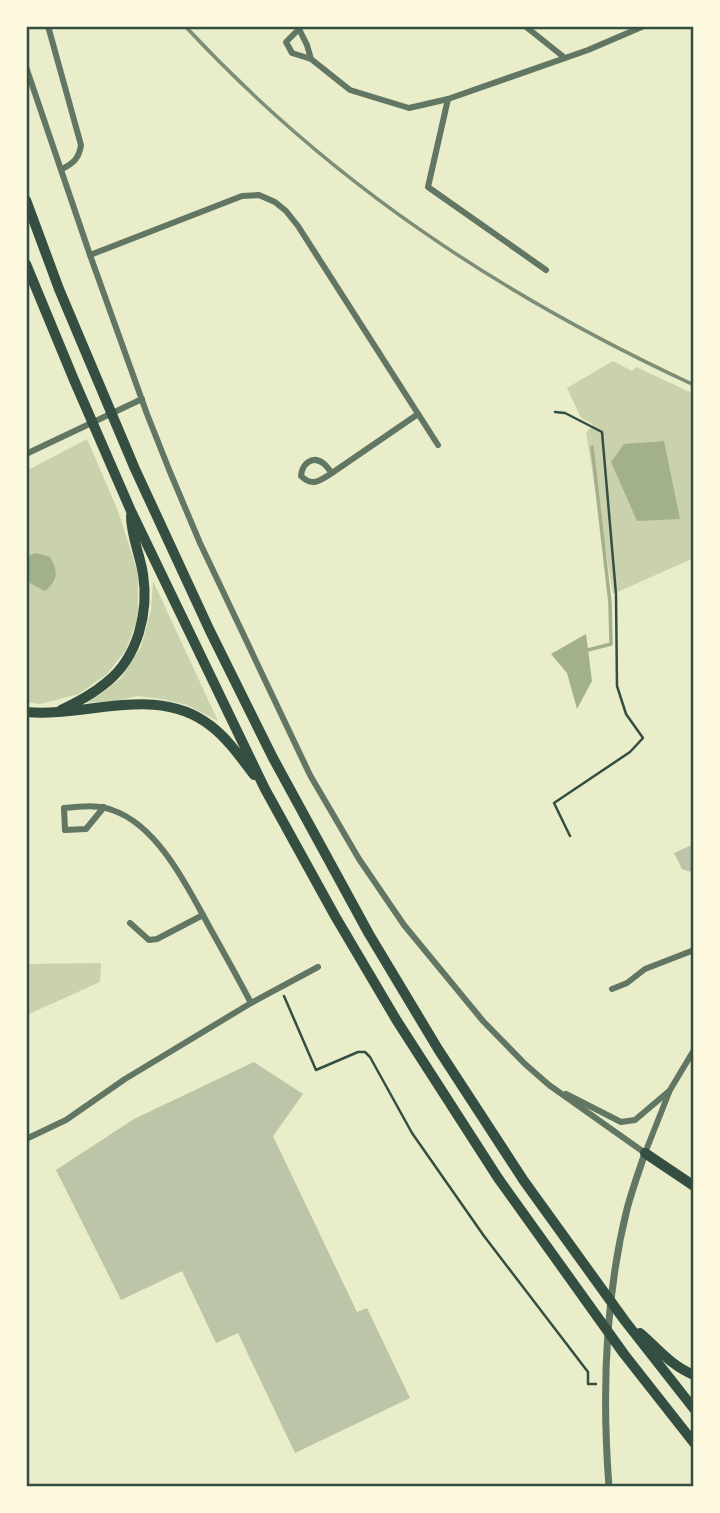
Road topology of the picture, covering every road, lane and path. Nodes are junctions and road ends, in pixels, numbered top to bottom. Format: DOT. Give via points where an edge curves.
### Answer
graph roads {
  1 [pos="48,26"];
  2 [pos="524,26"];
  3 [pos="644,26"];
  4 [pos="565,58"];
  5 [pos="311,59"];
  6 [pos="26,68"];
  7 [pos="448,99"];
  8 [pos="62,169"];
  9 [pos="26,201"];
  10 [pos="90,255"];
  11 [pos="26,264"];
  12 [pos="546,270"];
  13 [pos="142,399"];
  14 [pos="555,412"];
  15 [pos="418,414"];
  16 [pos="438,444"];
  17 [pos="26,454"];
  18 [pos="332,473"];
  19 [pos="131,512"];
  20 [pos="58,711"];
  21 [pos="26,712"];
  22 [pos="265,789"];
  23 [pos="104,807"];
  24 [pos="570,836"];
  25 [pos="203,915"];
  26 [pos="130,923"];
  27 [pos="694,950"];
  28 [pos="318,967"];
  29 [pos="280,988"];
  30 [pos="612,989"];
  31 [pos="251,1003"];
  32 [pos="694,1050"];
  33 [pos="549,1085"];
  34 [pos="670,1090"];
  35 [pos="26,1139"];
  36 [pos="645,1153"];
  37 [pos="694,1186"];
  38 [pos="625,1321"];
  39 [pos="694,1375"];
  40 [pos="606,1386"];
  41 [pos="694,1409"];
  42 [pos="694,1443"];
  43 [pos="608,1487"];
  1 -- 8 [label="street" via="82,145 79,157"];
  2 -- 4 [label="street"];
  3 -- 4 [label="street"];
  4 -- 7 [label="street"];
  5 -- 5 [label="street" via="292,53 286,42 299,29"];
  5 -- 7 [label="street" via="350,90 408,108"];
  6 -- 8 [label="street"];
  7 -- 12 [label="street" via="428,187"];
  8 -- 10 [label="street"];
  9 -- 38 [label="highway" via="135,469 273,758 438,1049 524,1181"];
  10 -- 13 [label="street"];
  10 -- 15 [label="street" via="242,196 259,195 275,202 313,248"];
  11 -- 19 [label="highway"];
  13 -- 17 [label="street"];
  13 -- 33 [label="street" via="223,593 310,775 359,859 462,998"];
  14 -- 24 [label="path" via="601,432 616,594 617,686 625,714 643,738 630,752 554,803"];
  15 -- 16 [label="street"];
  15 -- 18 [label="street"];
  18 -- 18 [label="street" via="311,483 301,470 315,460"];
  19 -- 20 [label="highway" via="143,574 140,633 127,660 110,680"];
  19 -- 22 [label="highway"];
  20 -- 21 [label="highway"];
  20 -- 22 [label="highway" via="145,704 188,712 212,726"];
  22 -- 42 [label="highway" via="397,1021 498,1178"];
  23 -- 23 [label="street" via="86,829 65,830 64,808"];
  23 -- 25 [label="street" via="152,837 170,857"];
  25 -- 26 [label="street" via="149,940"];
  25 -- 31 [label="street"];
  27 -- 30 [label="street" via="645,969"];
  28 -- 29 [label="street"];
  29 -- 31 [label="street"];
  29 -- 40 [label="path" via="316,1070 358,1052 370,1057 412,1133 588,1372 588,1384"];
  31 -- 35 [label="street" via="66,1119"];
  32 -- 34 [label="street"];
  33 -- 34 [label="street" via="621,1122 635,1120"];
  33 -- 36 [label="street"];
  34 -- 36 [label="street"];
  36 -- 37 [label="highway"];
  36 -- 40 [label="street" via="617,1254"];
  38 -- 39 [label="highway" via="671,1363"];
  38 -- 41 [label="highway"];
  40 -- 43 [label="street"];
}
